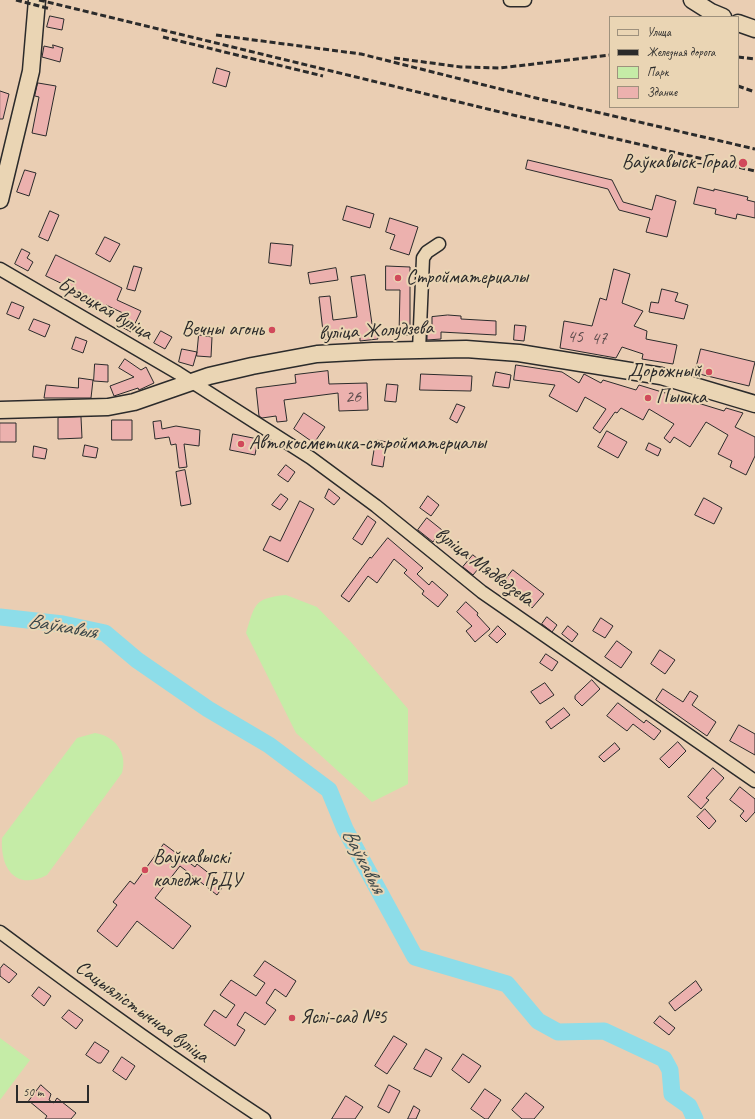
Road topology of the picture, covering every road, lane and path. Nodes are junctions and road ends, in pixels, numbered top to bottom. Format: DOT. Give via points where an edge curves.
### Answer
graph roads {
  1 [pos="37,0"];
  2 [pos="510,0"];
  3 [pos="525,0"];
  4 [pos="692,0"];
  5 [pos="721,16"];
  6 [pos="739,23"];
  7 [pos="755,29"];
  8 [pos="0,200"];
  9 [pos="439,244"];
  10 [pos="0,269"];
  11 [pos="419,350"];
  12 [pos="191,381"];
  13 [pos="755,404"];
  14 [pos="0,410"];
  15 [pos="755,781"];
  16 [pos="0,932"];
  17 [pos="264,1119"];
  1 -- 8 [label="main road" via="31,71"];
  2 -- 3 [label="street"];
  4 -- 5 [label="main road"];
  6 -- 7 [label="main road"];
  9 -- 11 [label="street" via="423,258"];
  10 -- 12 [label="street, Брэсцкая вуліца"];
  11 -- 12 [label="main road, вуліца Жолудзева" via="317,354"];
  11 -- 13 [label="main road, вуліца Жолудзева" via="466,349 512,352 583,362 661,376"];
  12 -- 14 [label="main road, вуліца Жолудзева" via="134,402 108,407"];
  12 -- 15 [label="street, вуліца Мядведзева" via="311,458 376,506 482,592"];
  16 -- 17 [label="street, Сацыялістычная вуліца" via="110,1014"];
}
